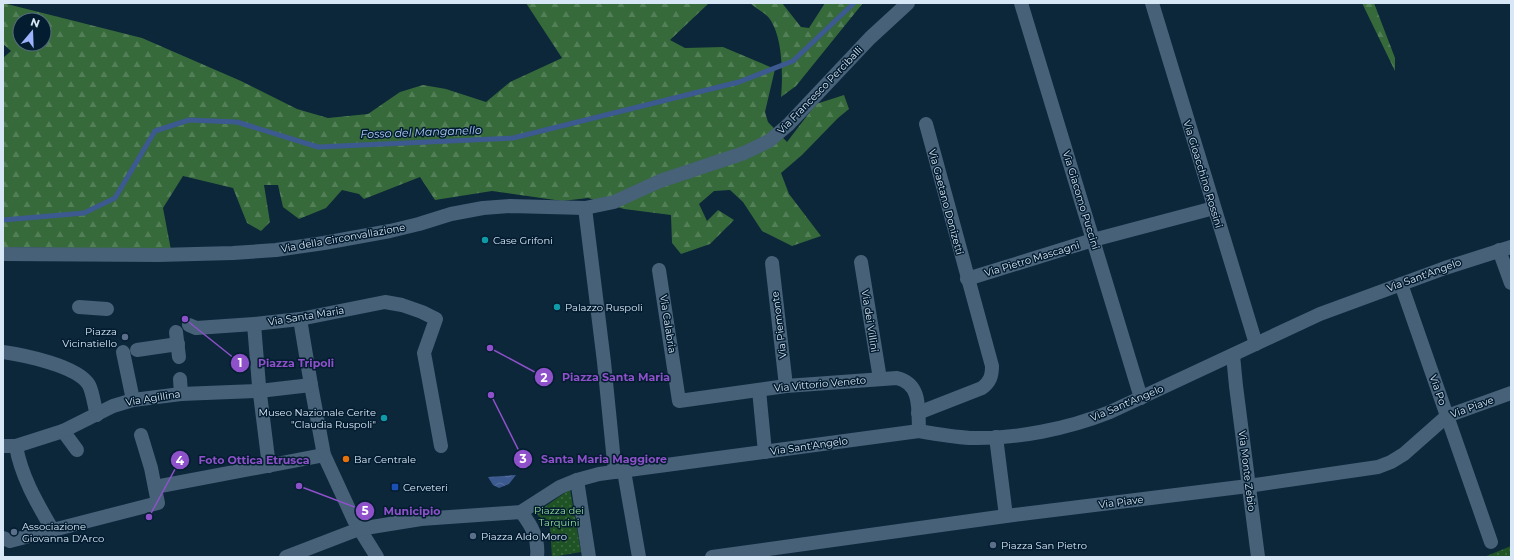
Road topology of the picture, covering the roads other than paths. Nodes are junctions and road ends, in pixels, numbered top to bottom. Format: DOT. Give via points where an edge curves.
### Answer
graph roads {
  1 [pos="908,3"];
  2 [pos="1021,3"];
  3 [pos="1152,3"];
  4 [pos="926,124"];
  5 [pos="585,208"];
  6 [pos="1214,208"];
  7 [pos="1093,240"];
  8 [pos="1505,248"];
  9 [pos="3,254"];
  10 [pos="861,262"];
  11 [pos="772,263"];
  12 [pos="659,270"];
  13 [pos="967,279"];
  14 [pos="1511,283"];
  15 [pos="1401,284"];
  16 [pos="79,307"];
  17 [pos="107,309"];
  18 [pos="300,319"];
  19 [pos="254,324"];
  20 [pos="189,325"];
  21 [pos="178,344"];
  22 [pos="1256,344"];
  23 [pos="137,350"];
  24 [pos="3,352"];
  25 [pos="123,352"];
  26 [pos="1233,355"];
  27 [pos="180,379"];
  28 [pos="880,379"];
  29 [pos="311,385"];
  30 [pos="786,386"];
  31 [pos="759,390"];
  32 [pos="259,391"];
  33 [pos="1511,393"];
  34 [pos="181,394"];
  35 [pos="1141,398"];
  36 [pos="132,400"];
  37 [pos="680,401"];
  38 [pos="918,413"];
  39 [pos="97,415"];
  40 [pos="1447,416"];
  41 [pos="63,431"];
  42 [pos="919,431"];
  43 [pos="141,435"];
  44 [pos="996,437"];
  45 [pos="9,446"];
  46 [pos="441,446"];
  47 [pos="77,450"];
  48 [pos="765,452"];
  49 [pos="324,455"];
  50 [pos="269,466"];
  51 [pos="620,471"];
  52 [pos="577,480"];
  53 [pos="155,486"];
  54 [pos="1248,486"];
  55 [pos="521,512"];
  56 [pos="1006,516"];
  57 [pos="52,529"];
  58 [pos="359,529"];
  59 [pos="3,538"];
  60 [pos="1490,542"];
  61 [pos="286,557"];
  62 [pos="377,557"];
  63 [pos="537,557"];
  64 [pos="589,557"];
  65 [pos="639,557"];
  66 [pos="712,557"];
  67 [pos="1258,557"];
  1 -- 5 [label="street, Via Francesco Perciballi" via="853,55 788,125 769,141 744,153 660,181 622,199"];
  2 -- 7 [label="street, Via Giacomo Puccini"];
  3 -- 6 [label="street, Via Gioacchino Rossini"];
  4 -- 13 [label="street, Via Gaetano Donizetti"];
  5 -- 9 [label="street, Via della Circonvallazione" via="483,208 390,231 270,250 158,255"];
  5 -- 51 [label="street"];
  6 -- 7 [label="street, Via Pietro Mascagni"];
  6 -- 22 [label="street, Via Gioacchino Rossini"];
  7 -- 13 [label="street, Via Pietro Mascagni"];
  7 -- 35 [label="street, Via Giacomo Puccini"];
  8 -- 14 [label="street"];
  8 -- 15 [label="street, Via Sant'Angelo"];
  10 -- 28 [label="street, Via dei Villini"];
  11 -- 30 [label="street, Via Piemonte"];
  12 -- 37 [label="street, Via Calabria"];
  13 -- 38 [label="street, Via Gaetano Donizetti" via="992,366 991,378 982,388"];
  15 -- 22 [label="street, Via Sant'Angelo" via="1320,314"];
  15 -- 40 [label="street, Via Po"];
  16 -- 17 [label="street"];
  18 -- 19 [label="street, Via Santa Maria"];
  18 -- 29 [label="street"];
  18 -- 46 [label="street, Via Santa Maria" via="385,302 402,305 436,319 424,354"];
  19 -- 20 [label="street, Via Santa Maria" via="196,328"];
  19 -- 32 [label="street"];
  21 -- 23 [label="street"];
  22 -- 26 [label="street, Via Sant'Angelo"];
  24 -- 39 [label="street" via="67,368 80,375 90,388"];
  25 -- 36 [label="street"];
  26 -- 35 [label="street, Via Sant'Angelo"];
  26 -- 54 [label="street, Via Monte Zebio"];
  27 -- 34 [label="street"];
  28 -- 30 [label="street, Via Vittorio Veneto"];
  28 -- 38 [label="street, Via Vittorio Veneto" via="903,379 912,385 916,394"];
  29 -- 32 [label="street, Via Agillina"];
  29 -- 49 [label="street"];
  30 -- 31 [label="street, Via Vittorio Veneto"];
  31 -- 37 [label="street, Via Vittorio Veneto"];
  31 -- 48 [label="street"];
  32 -- 34 [label="street, Via Agillina"];
  32 -- 50 [label="street"];
  33 -- 40 [label="street, Via Piave"];
  34 -- 36 [label="street, Via Agillina"];
  35 -- 44 [label="street, Via Sant'Angelo" via="1074,424"];
  36 -- 39 [label="street, Via Agillina"];
  38 -- 42 [label="street, Via Vittorio Veneto"];
  39 -- 41 [label="street, Via Agillina"];
  40 -- 54 [label="street, Via Piave" via="1404,454 1385,465"];
  40 -- 60 [label="street, Via Po"];
  41 -- 45 [label="street, Via Agillina"];
  41 -- 47 [label="street"];
  42 -- 44 [label="street, Via Sant'Angelo" via="956,437"];
  42 -- 48 [label="street, Via Sant'Angelo"];
  43 -- 53 [label="street"];
  44 -- 56 [label="street"];
  45 -- 57 [label="street" via="18,459"];
  48 -- 51 [label="street, Via Sant'Angelo"];
  49 -- 50 [label="street"];
  49 -- 58 [label="street"];
  50 -- 53 [label="street"];
  51 -- 52 [label="street, Via Sant'Angelo"];
  51 -- 65 [label="street"];
  52 -- 55 [label="street" via="560,487"];
  52 -- 64 [label="street"];
  53 -- 57 [label="street" via="158,503"];
  54 -- 56 [label="street, Via Piave"];
  54 -- 67 [label="street, Via Monte Zebio"];
  55 -- 58 [label="street" via="421,519"];
  55 -- 63 [label="street" via="537,540"];
  56 -- 66 [label="street, Via Piave"];
  57 -- 59 [label="street" via="10,541"];
  58 -- 61 [label="street"];
  58 -- 62 [label="street"];
}
